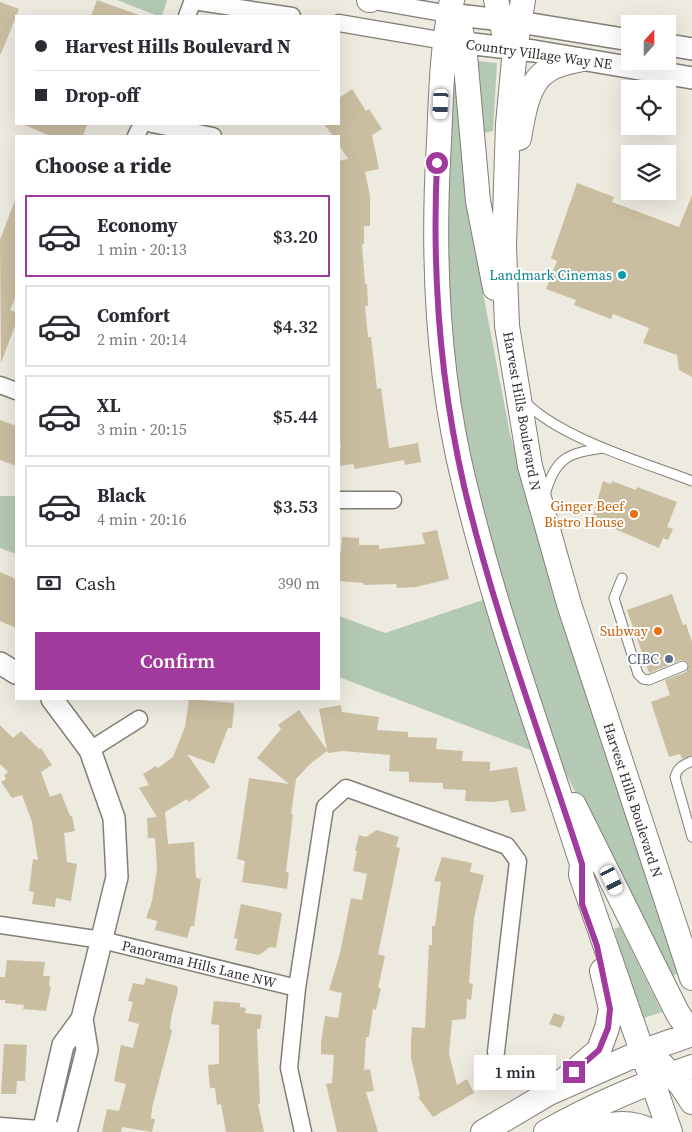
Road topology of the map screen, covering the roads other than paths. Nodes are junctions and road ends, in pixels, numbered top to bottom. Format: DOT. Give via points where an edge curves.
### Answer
graph roads {
  1 [pos="369,0"];
  2 [pos="191,6"];
  3 [pos="450,7"];
  4 [pos="510,11"];
  5 [pos="282,15"];
  6 [pos="340,23"];
  7 [pos="621,38"];
  8 [pos="455,42"];
  9 [pos="676,46"];
  10 [pos="514,49"];
  11 [pos="692,49"];
  12 [pos="578,60"];
  13 [pos="692,78"];
  14 [pos="157,125"];
  15 [pos="208,135"];
  16 [pos="504,210"];
  17 [pos="506,326"];
  18 [pos="0,385"];
  19 [pos="15,391"];
  20 [pos="518,395"];
  21 [pos="604,448"];
  22 [pos="692,481"];
  23 [pos="340,500"];
  24 [pos="392,500"];
  25 [pos="541,510"];
  26 [pos="622,578"];
  27 [pos="0,663"];
  28 [pos="683,666"];
  29 [pos="15,672"];
  30 [pos="53,700"];
  31 [pos="139,719"];
  32 [pos="90,750"];
  33 [pos="548,756"];
  34 [pos="692,761"];
  35 [pos="692,837"];
  36 [pos="581,875"];
  37 [pos="0,925"];
  38 [pos="102,940"];
  39 [pos="690,967"];
  40 [pos="297,988"];
  41 [pos="82,1019"];
  42 [pos="692,1034"];
  43 [pos="496,1052"];
  44 [pos="644,1052"];
  45 [pos="672,1074"];
  46 [pos="550,1093"];
  47 [pos="692,1102"];
  48 [pos="0,1126"];
  49 [pos="43,1130"];
  50 [pos="66,1132"];
  51 [pos="303,1132"];
  52 [pos="483,1132"];
  53 [pos="546,1132"];
  54 [pos="583,1132"];
  55 [pos="653,1132"];
  56 [pos="670,1132"];
  1 -- 3 [label="street"];
  2 -- 5 [label="street"];
  3 -- 4 [label="street, Country Village Way NE"];
  3 -- 8 [label="main road"];
  4 -- 7 [label="street, Country Village Way NE"];
  4 -- 10 [label="main road" via="505,37"];
  6 -- 8 [label="street"];
  8 -- 10 [label="street, Country Village Way NE"];
  8 -- 17 [label="main road" via="491,273"];
  8 -- 33 [label="main road" via="436,179 438,304 450,408 464,485"];
  9 -- 11 [label="street"];
  10 -- 12 [label="street, Country Village Way NE"];
  10 -- 16 [label="main road, Harvest Hills Boulevard N"];
  12 -- 13 [label="street, Country Village Way NE"];
  12 -- 16 [label="main road" via="546,71 533,88 523,116"];
  14 -- 15 [label="street"];
  16 -- 17 [label="main road, Harvest Hills Boulevard N"];
  17 -- 20 [label="main road, Harvest Hills Boulevard N"];
  18 -- 19 [label="street"];
  20 -- 21 [label="lane" via="531,408 561,427"];
  20 -- 25 [label="main road, Harvest Hills Boulevard N"];
  21 -- 22 [label="lane"];
  21 -- 25 [label="lane" via="581,451 559,461 549,479"];
  23 -- 24 [label="street"];
  25 -- 39 [label="main road, Harvest Hills Boulevard N" via="569,604"];
  26 -- 28 [label="lane" via="614,598 638,674 649,680"];
  27 -- 29 [label="street"];
  30 -- 32 [label="street"];
  31 -- 32 [label="street"];
  32 -- 38 [label="street" via="114,818 117,877"];
  33 -- 36 [label="main road" via="582,864"];
  33 -- 42 [label="main road" via="678,1014"];
  34 -- 35 [label="lane" via="677,770 675,777"];
  36 -- 44 [label="main road"];
  36 -- 46 [label="main road" via="582,904 597,946 610,1019 599,1050"];
  37 -- 38 [label="street, Panorama Hills Lane NW"];
  38 -- 40 [label="street, Panorama Hills Lane NW"];
  38 -- 41 [label="street"];
  40 -- 43 [label="street" via="325,807 346,788 507,846 518,861"];
  40 -- 51 [label="street" via="289,1068"];
  41 -- 49 [label="street" via="63,1045"];
  41 -- 50 [label="street" via="88,1050"];
  42 -- 44 [label="main road"];
  44 -- 45 [label="main road"];
  44 -- 46 [label="main road"];
  45 -- 47 [label="main road"];
  45 -- 53 [label="main road" via="592,1106"];
  45 -- 56 [label="main road"];
  46 -- 52 [label="main road"];
  48 -- 49 [label="street"];
  49 -- 50 [label="street"];
  54 -- 55 [label="main road" via="621,1123"];
}
